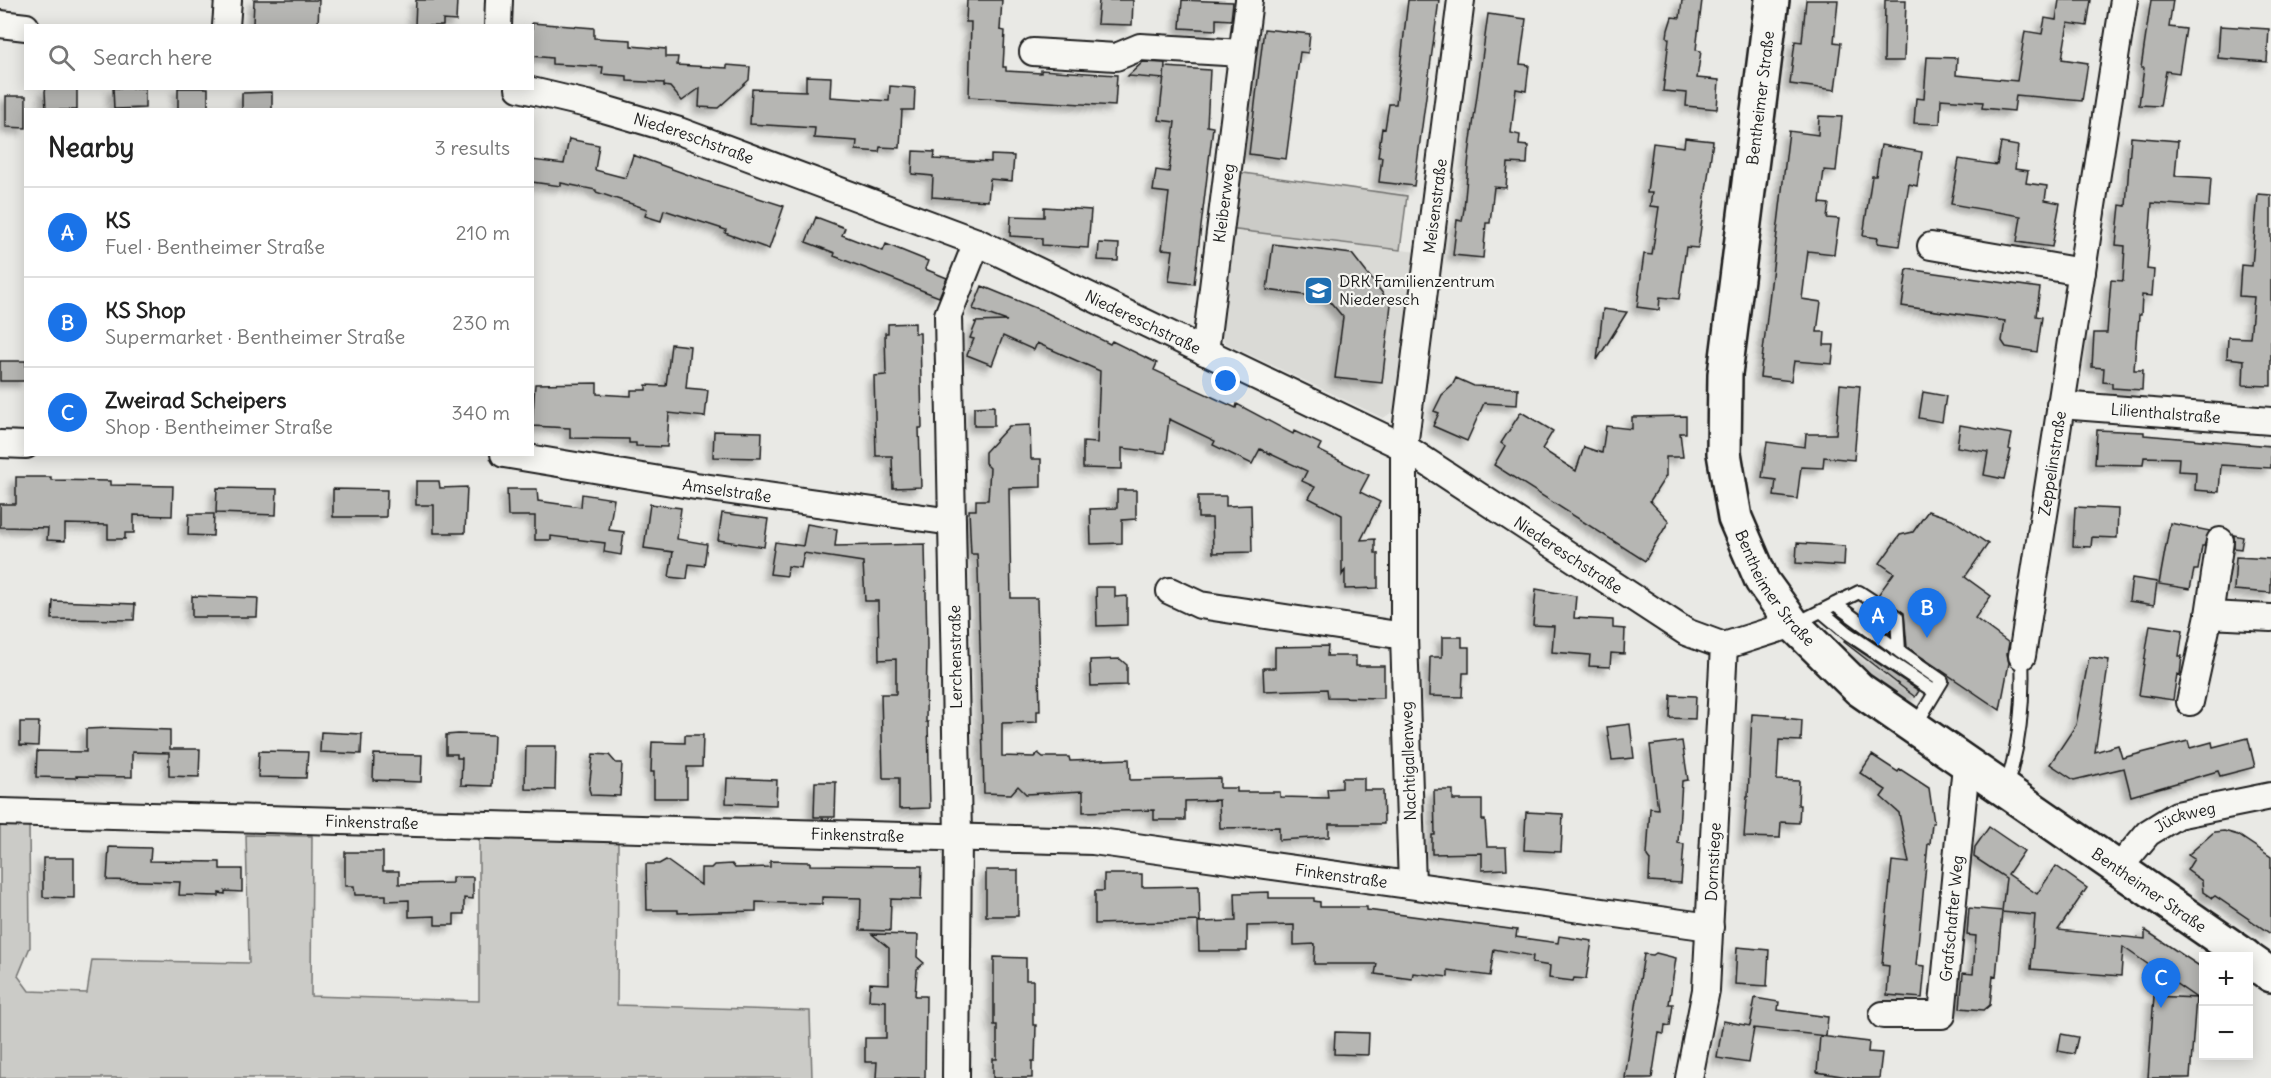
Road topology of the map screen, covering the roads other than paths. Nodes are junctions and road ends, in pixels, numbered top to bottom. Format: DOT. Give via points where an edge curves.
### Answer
graph roads {
  1 [pos="228,0"];
  2 [pos="499,0"];
  3 [pos="1249,0"];
  4 [pos="1461,0"];
  5 [pos="1772,0"];
  6 [pos="2124,0"];
  7 [pos="0,24"];
  8 [pos="226,24"];
  9 [pos="498,24"];
  10 [pos="24,27"];
  11 [pos="1033,52"];
  12 [pos="1242,53"];
  13 [pos="528,90"];
  14 [pos="977,242"];
  15 [pos="1930,246"];
  16 [pos="2082,272"];
  17 [pos="1205,352"];
  18 [pos="2060,405"];
  19 [pos="2271,421"];
  20 [pos="0,444"];
  21 [pos="24,445"];
  22 [pos="1404,447"];
  23 [pos="516,456"];
  24 [pos="952,522"];
  25 [pos="2220,541"];
  26 [pos="1170,591"];
  27 [pos="1834,604"];
  28 [pos="2209,615"];
  29 [pos="1807,618"];
  30 [pos="2271,618"];
  31 [pos="1404,636"];
  32 [pos="1724,646"];
  33 [pos="1899,651"];
  34 [pos="2022,656"];
  35 [pos="1935,692"];
  36 [pos="2190,702"];
  37 [pos="1914,728"];
  38 [pos="1966,765"];
  39 [pos="2004,791"];
  40 [pos="2271,796"];
  41 [pos="0,812"];
  42 [pos="958,836"];
  43 [pos="2118,869"];
  44 [pos="1412,885"];
  45 [pos="1710,927"];
  46 [pos="2238,952"];
  47 [pos="2253,962"];
  48 [pos="2271,975"];
  49 [pos="1883,1015"];
  50 [pos="956,1078"];
  51 [pos="1689,1078"];
  1 -- 8 [label="street"];
  2 -- 9 [label="street"];
  3 -- 12 [label="street, Kleiberweg"];
  4 -- 22 [label="street, Meisenstraße"];
  5 -- 29 [label="main road, Bentheimer Straße" via="1725,374 1724,453 1735,518 1762,581"];
  6 -- 16 [label="street, Zeppelinstraße"];
  7 -- 10 [label="street"];
  11 -- 12 [label="street" via="1116,57 1140,47"];
  12 -- 17 [label="street, Kleiberweg"];
  13 -- 14 [label="street, Niedereschstraße" via="679,131"];
  14 -- 17 [label="street, Niedereschstraße"];
  14 -- 24 [label="street, Lerchenstraße" via="948,315"];
  15 -- 16 [label="street"];
  16 -- 18 [label="street, Zeppelinstraße"];
  17 -- 22 [label="street, Niedereschstraße"];
  18 -- 19 [label="street, Lilienthalstraße"];
  18 -- 34 [label="street, Zeppelinstraße"];
  20 -- 21 [label="street"];
  22 -- 31 [label="street, Nachtigallenweg"];
  22 -- 32 [label="street, Niedereschstraße" via="1686,632"];
  23 -- 24 [label="street, Amselstraße"];
  24 -- 42 [label="street, Lerchenstraße"];
  25 -- 28 [label="street"];
  26 -- 31 [label="street" via="1200,605"];
  27 -- 29 [label="lane"];
  27 -- 33 [label="lane"];
  27 -- 33 [label="lane" via="1859,592 1897,617"];
  28 -- 30 [label="street"];
  28 -- 36 [label="street"];
  29 -- 32 [label="street"];
  29 -- 35 [label="lane" via="1847,633"];
  29 -- 37 [label="main road, Bentheimer Straße" via="1859,689"];
  31 -- 44 [label="street, Nachtigallenweg"];
  32 -- 45 [label="street, Dornstiege"];
  33 -- 35 [label="lane" via="1942,681"];
  34 -- 39 [label="lane" via="2024,694 2014,763"];
  35 -- 37 [label="lane"];
  37 -- 38 [label="main road, Bentheimer Straße"];
  38 -- 39 [label="main road, Bentheimer Straße"];
  38 -- 49 [label="street, Grafschafter Weg" via="1942,1015"];
  39 -- 43 [label="main road, Bentheimer Straße"];
  40 -- 43 [label="street, Jückweg" via="2177,815 2148,833"];
  41 -- 42 [label="street, Finkenstraße"];
  42 -- 44 [label="street, Finkenstraße" via="1093,841"];
  42 -- 50 [label="street, Lerchenstraße"];
  43 -- 46 [label="main road, Bentheimer Straße"];
  44 -- 45 [label="street, Finkenstraße"];
  45 -- 51 [label="street, Dornstiege" via="1706,990"];
  47 -- 48 [label="main road"];
}
